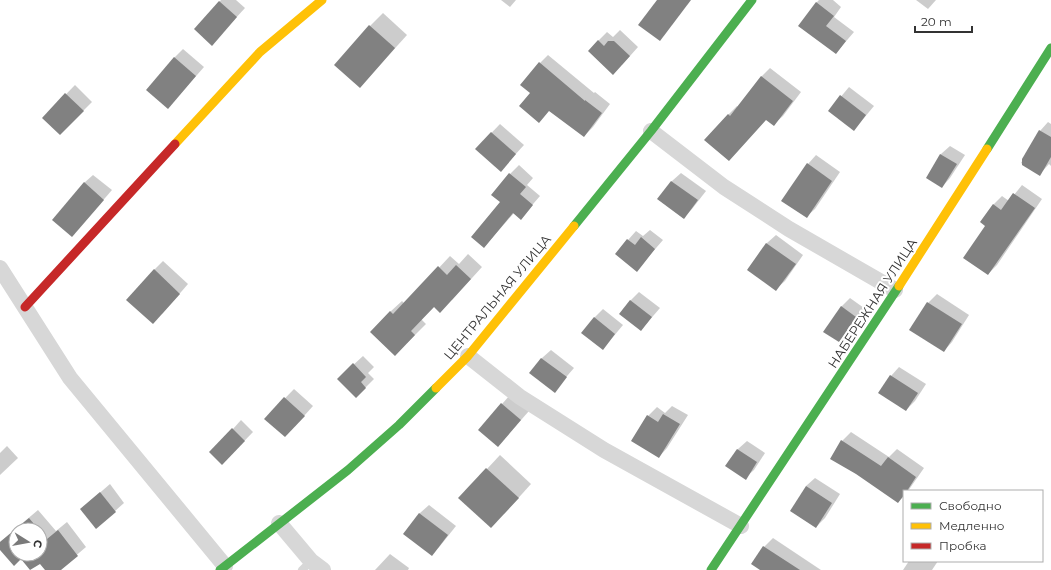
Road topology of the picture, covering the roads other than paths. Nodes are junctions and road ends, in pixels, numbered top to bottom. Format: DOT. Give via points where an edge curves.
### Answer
graph roads {
  1 [pos="322,0"];
  2 [pos="752,0"];
  3 [pos="1051,48"];
  4 [pos="651,131"];
  5 [pos="0,268"];
  6 [pos="895,290"];
  7 [pos="25,307"];
  8 [pos="468,356"];
  9 [pos="278,523"];
  10 [pos="741,526"];
  11 [pos="312,567"];
  12 [pos="222,568"];
  13 [pos="711,570"];
  1 -- 7 [label="street" via="260,52"];
  2 -- 4 [label="street, ЦЕНТРАЛЬНАЯ УЛИЦА"];
  3 -- 6 [label="street, НАБЕРЕЖНАЯ УЛИЦА"];
  4 -- 6 [label="street" via="724,187 789,229"];
  4 -- 8 [label="street, ЦЕНТРАЛЬНАЯ УЛИЦА"];
  5 -- 7 [label="street"];
  6 -- 10 [label="street, НАБЕРЕЖНАЯ УЛИЦА"];
  7 -- 12 [label="street" via="70,378"];
  8 -- 9 [label="street, ЦЕНТРАЛЬНАЯ УЛИЦА" via="399,425 348,470"];
  8 -- 10 [label="street" via="533,406 604,450"];
  9 -- 11 [label="street"];
  9 -- 12 [label="street, ЦЕНТРАЛЬНАЯ УЛИЦА"];
  10 -- 13 [label="street, НАБЕРЕЖНАЯ УЛИЦА"];
}
